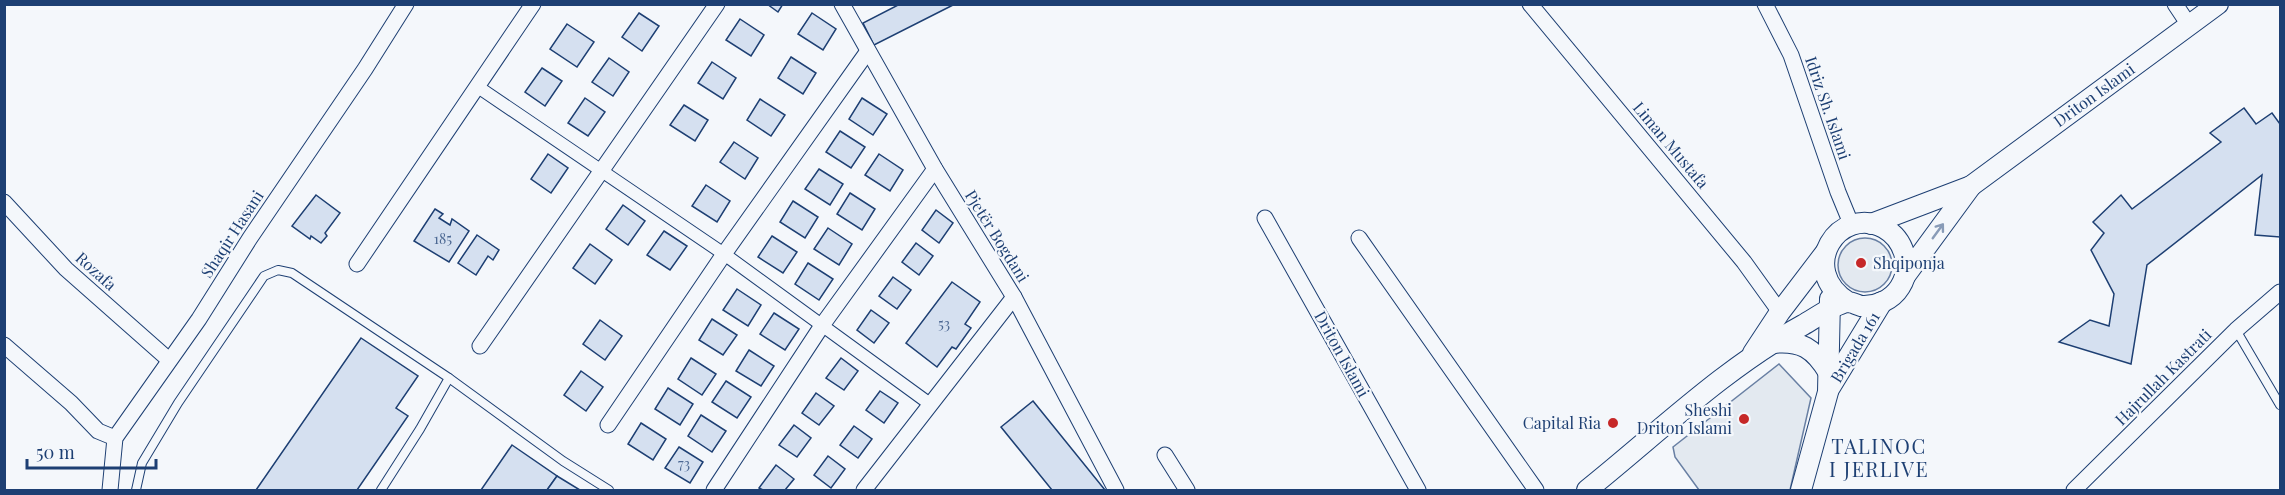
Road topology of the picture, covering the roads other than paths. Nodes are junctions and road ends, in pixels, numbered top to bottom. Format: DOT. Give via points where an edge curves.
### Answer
graph roads {
  1 [pos="406,4"];
  2 [pos="533,4"];
  3 [pos="717,4"];
  4 [pos="842,4"];
  5 [pos="1530,4"];
  6 [pos="1764,4"];
  7 [pos="2175,4"];
  8 [pos="2218,4"];
  9 [pos="2189,25"];
  10 [pos="867,51"];
  11 [pos="478,87"];
  12 [pos="935,169"];
  13 [pos="600,171"];
  14 [pos="1971,186"];
  15 [pos="4,202"];
  16 [pos="1265,218"];
  17 [pos="1861,225"];
  18 [pos="1359,238"];
  19 [pos="1825,253"];
  20 [pos="724,254"];
  21 [pos="357,264"];
  22 [pos="1905,276"];
  23 [pos="2280,292"];
  24 [pos="1014,297"];
  25 [pos="1882,302"];
  26 [pos="1839,306"];
  27 [pos="1780,312"];
  28 [pos="823,324"];
  29 [pos="2236,330"];
  30 [pos="1772,344"];
  31 [pos="4,345"];
  32 [pos="480,346"];
  33 [pos="1752,355"];
  34 [pos="169,360"];
  35 [pos="449,378"];
  36 [pos="1828,382"];
  37 [pos="930,404"];
  38 [pos="2280,405"];
  39 [pos="608,425"];
  40 [pos="115,438"];
  41 [pos="1165,455"];
  42 [pos="110,490"];
  43 [pos="136,490"];
  44 [pos="381,490"];
  45 [pos="609,490"];
  46 [pos="714,490"];
  47 [pos="864,490"];
  48 [pos="1116,490"];
  49 [pos="1187,490"];
  50 [pos="1418,490"];
  51 [pos="1536,490"];
  52 [pos="1587,490"];
  53 [pos="1801,490"];
  54 [pos="2074,490"];
  1 -- 34 [label="street, Shaqir Hasani"];
  2 -- 11 [label="street"];
  3 -- 13 [label="street"];
  4 -- 10 [label="street, Pjetër Bogdani"];
  5 -- 27 [label="street, Liman Mustafa" via="1744,262"];
  6 -- 17 [label="street, Idriz Sh. Islami" via="1791,55 1838,192"];
  7 -- 9 [label="street"];
  8 -- 9 [label="street, Driton Islami"];
  9 -- 14 [label="street, Driton Islami"];
  10 -- 12 [label="street, Pjetër Bogdani"];
  10 -- 20 [label="street"];
  11 -- 13 [label="street"];
  11 -- 21 [label="street"];
  12 -- 24 [label="street, Pjetër Bogdani"];
  12 -- 28 [label="street"];
  13 -- 20 [label="street"];
  13 -- 32 [label="street"];
  14 -- 17 [label="street, Driton Islami"];
  22 -- 14 [label="street, Driton Islami, one-way"];
  15 -- 34 [label="street, Rozafa" via="66,269"];
  16 -- 50 [label="street, Driton Islami"];
  17 -- 19 [label="street, Driton Islami" via="1837,234"];
  17 -- 22 [label="street" via="1882,227 1892,233 1905,253"];
  18 -- 51 [label="street"];
  19 -- 26 [label="street" via="1825,277"];
  19 -- 27 [label="street, Driton Islami"];
  20 -- 28 [label="street"];
  20 -- 39 [label="street"];
  22 -- 25 [label="street, Driton Islami" via="1900,287"];
  23 -- 29 [label="street, Hajrullah Kastrati"];
  24 -- 37 [label="street"];
  24 -- 48 [label="street, Pjetër Bogdani"];
  25 -- 26 [label="street"];
  25 -- 36 [label="street, Brigada 161"];
  26 -- 30 [label="street, Driton Islami"];
  26 -- 36 [label="street, Brigada 161"];
  27 -- 33 [label="street, Driton Islami"];
  28 -- 37 [label="street"];
  28 -- 46 [label="street"];
  29 -- 38 [label="lane"];
  29 -- 54 [label="street, Hajrullah Kastrati"];
  30 -- 33 [label="street, Driton Islami"];
  30 -- 36 [label="street" via="1803,345 1820,359"];
  31 -- 40 [label="street" via="98,431"];
  33 -- 52 [label="street, Driton Islami"];
  34 -- 40 [label="street, Shaqir Hasani"];
  35 -- 43 [label="lane" via="292,273 278,270 264,276 178,403 141,463"];
  35 -- 44 [label="lane"];
  35 -- 45 [label="lane"];
  36 -- 53 [label="street, Brigada 161"];
  37 -- 47 [label="street"];
  40 -- 42 [label="street, Shaqir Hasani"];
  41 -- 49 [label="street"];
}
